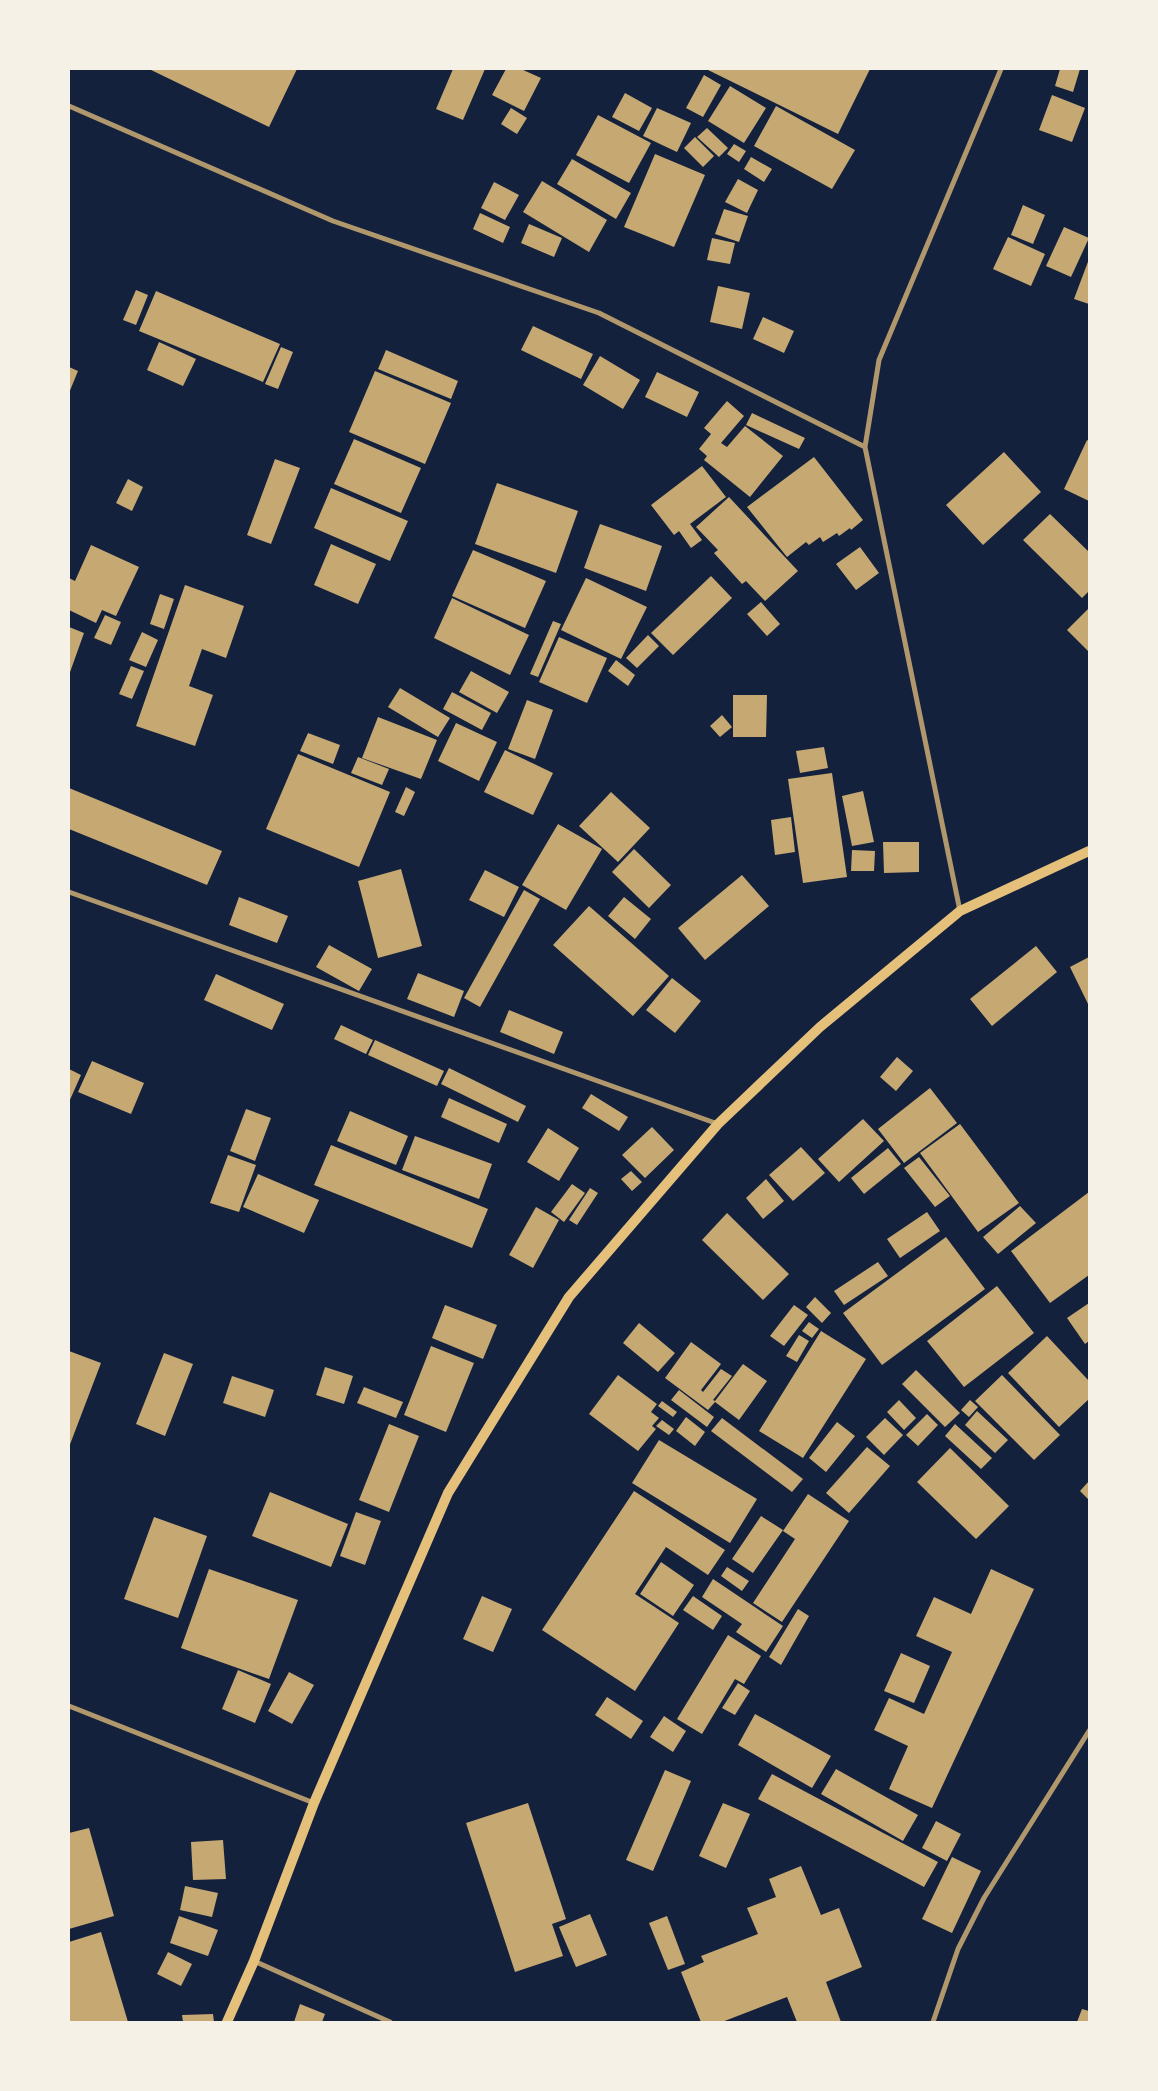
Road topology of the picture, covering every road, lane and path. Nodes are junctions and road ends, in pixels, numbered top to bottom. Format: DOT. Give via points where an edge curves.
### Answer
graph roads {
  1 [pos="1002,69"];
  2 [pos="69,106"];
  3 [pos="865,448"];
  4 [pos="1089,851"];
  5 [pos="69,892"];
  6 [pos="960,911"];
  7 [pos="718,1124"];
  8 [pos="69,1706"];
  9 [pos="1089,1731"];
  10 [pos="314,1803"];
  11 [pos="254,1961"];
  12 [pos="227,2022"];
  13 [pos="390,2022"];
  14 [pos="933,2022"];
  1 -- 3 [label="street" via="879,360"];
  2 -- 3 [label="street" via="333,221 599,313"];
  3 -- 6 [label="street"];
  4 -- 6 [label="main road"];
  5 -- 7 [label="street"];
  6 -- 7 [label="main road" via="820,1028"];
  7 -- 10 [label="main road" via="569,1297 448,1493"];
  8 -- 10 [label="street"];
  9 -- 14 [label="street" via="984,1898 958,1949"];
  10 -- 11 [label="main road"];
  11 -- 12 [label="main road"];
  11 -- 13 [label="street"];
}
